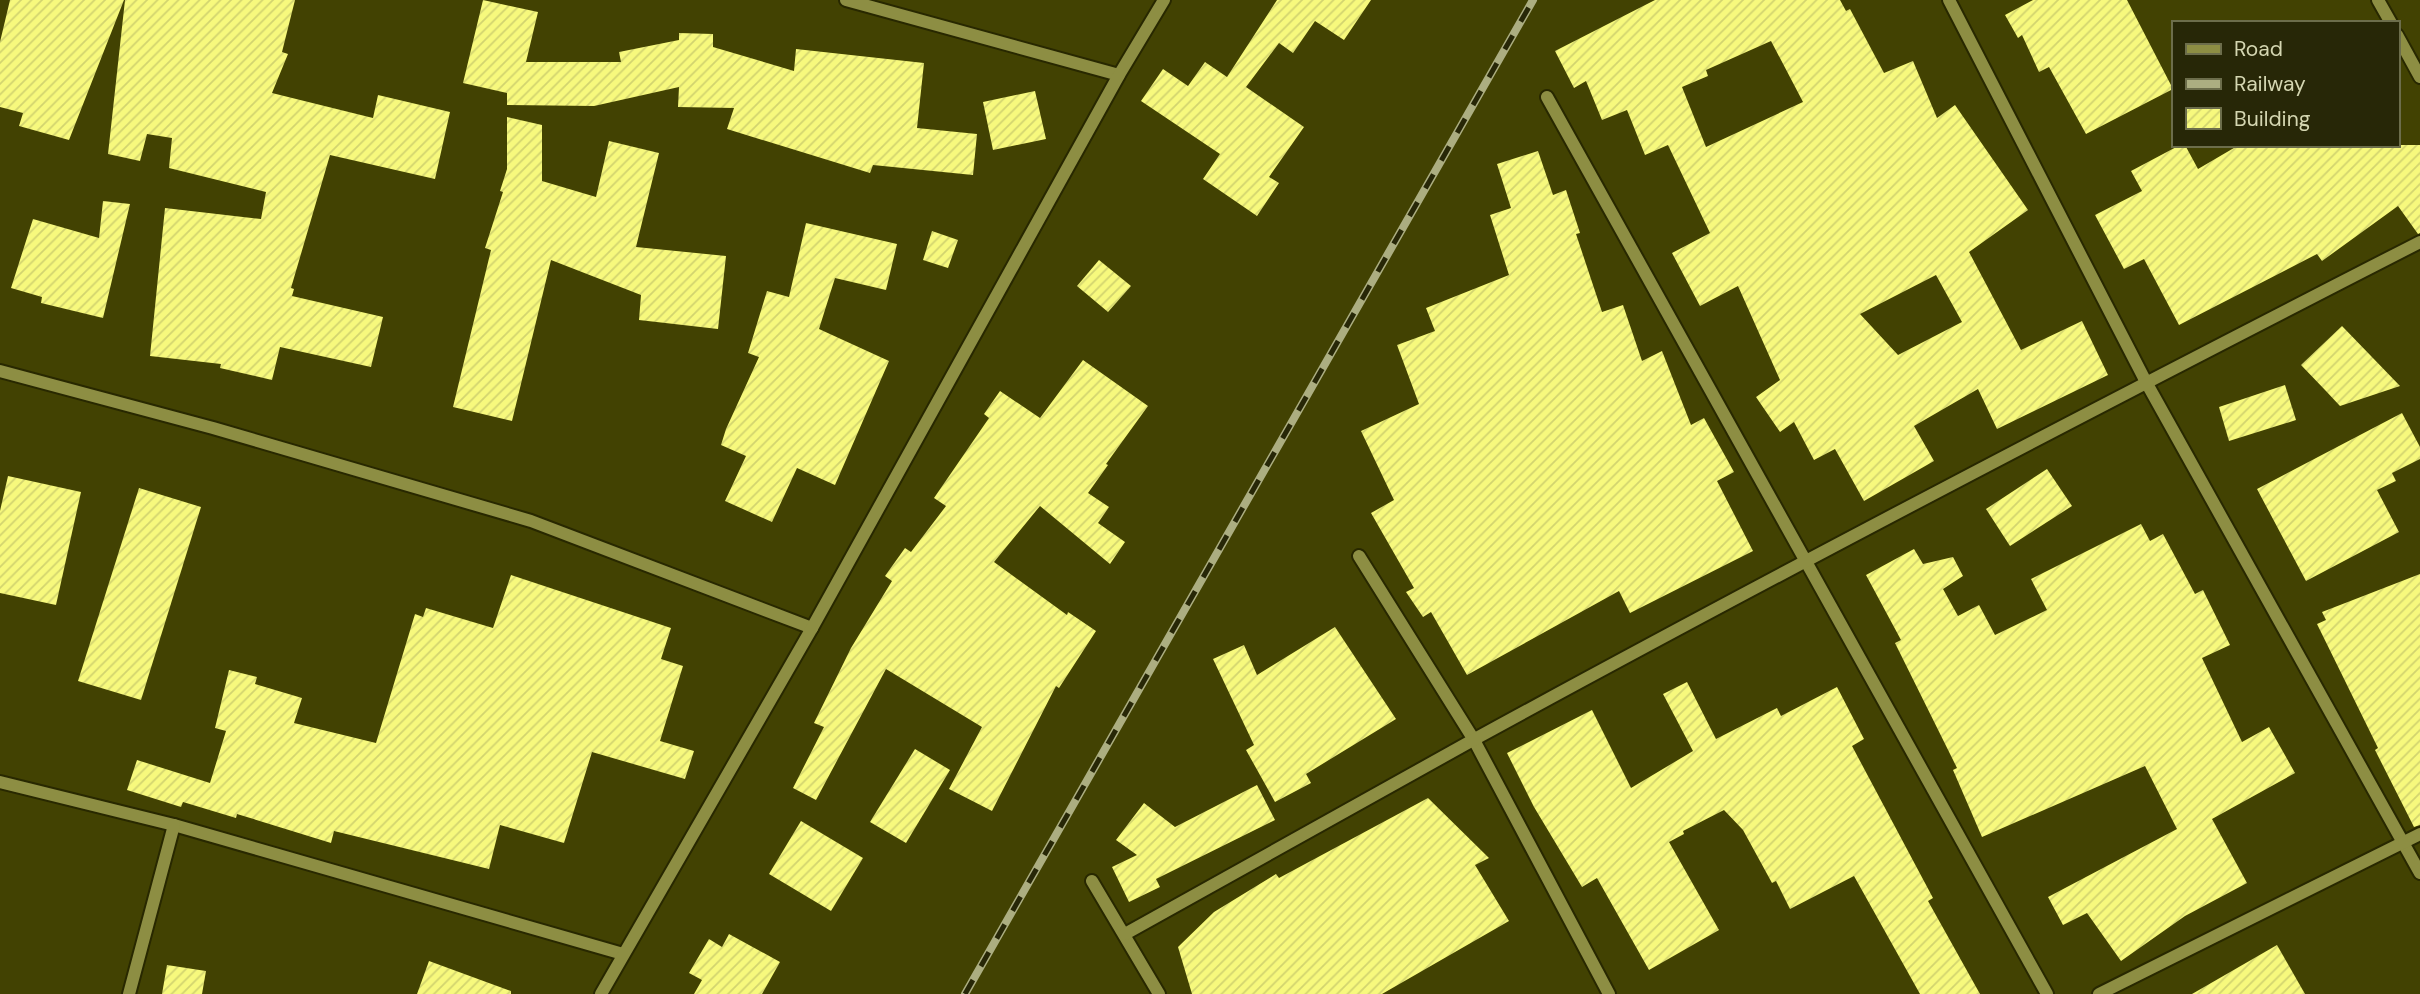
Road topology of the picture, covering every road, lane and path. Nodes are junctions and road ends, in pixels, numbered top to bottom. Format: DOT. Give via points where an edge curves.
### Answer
graph roads {
  1 [pos="846,0"];
  2 [pos="1164,0"];
  3 [pos="1949,0"];
  4 [pos="2378,0"];
  5 [pos="2389,21"];
  6 [pos="2399,39"];
  7 [pos="1119,75"];
  8 [pos="2420,77"];
  9 [pos="1547,97"];
  10 [pos="2420,242"];
  11 [pos="0,371"];
  12 [pos="2146,382"];
  13 [pos="1359,556"];
  14 [pos="1807,561"];
  15 [pos="812,628"];
  16 [pos="1474,740"];
  17 [pos="0,782"];
  18 [pos="174,825"];
  19 [pos="2420,834"];
  20 [pos="2404,842"];
  21 [pos="2420,873"];
  22 [pos="1092,881"];
  23 [pos="1125,934"];
  24 [pos="623,954"];
  25 [pos="129,994"];
  26 [pos="601,994"];
  27 [pos="1159,994"];
  28 [pos="1609,994"];
  29 [pos="2047,994"];
  30 [pos="2099,994"];
  1 -- 7 [label="street"];
  2 -- 7 [label="street"];
  3 -- 12 [label="street"];
  4 -- 5 [label="street"];
  6 -- 8 [label="street"];
  7 -- 15 [label="street"];
  9 -- 14 [label="street"];
  10 -- 12 [label="street"];
  11 -- 15 [label="street" via="531,521"];
  12 -- 14 [label="street"];
  12 -- 20 [label="street"];
  13 -- 16 [label="street"];
  14 -- 16 [label="street"];
  14 -- 29 [label="street"];
  15 -- 24 [label="street"];
  16 -- 23 [label="street"];
  16 -- 28 [label="street"];
  17 -- 18 [label="street"];
  18 -- 24 [label="street"];
  18 -- 25 [label="street"];
  19 -- 20 [label="street"];
  20 -- 21 [label="street"];
  20 -- 30 [label="street"];
  22 -- 23 [label="street"];
  23 -- 27 [label="street"];
  24 -- 26 [label="street"];
}
